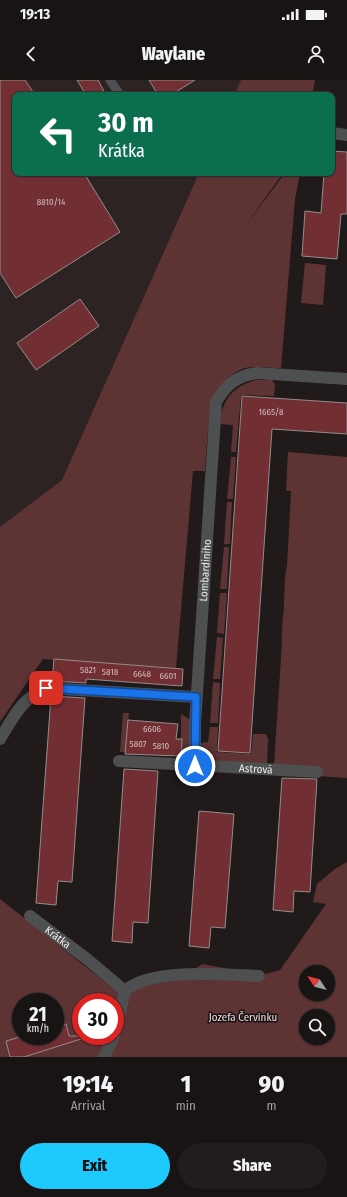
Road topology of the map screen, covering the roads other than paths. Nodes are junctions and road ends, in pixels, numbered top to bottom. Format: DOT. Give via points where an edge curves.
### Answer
graph roads {
  1 [pos="110,80"];
  2 [pos="118,92"];
  3 [pos="335,133"];
  4 [pos="347,135"];
  5 [pos="347,379"];
  6 [pos="196,697"];
  7 [pos="0,738"];
  8 [pos="119,761"];
  9 [pos="195,766"];
  10 [pos="317,772"];
  11 [pos="30,916"];
  12 [pos="259,976"];
  13 [pos="125,991"];
  14 [pos="124,995"];
  15 [pos="110,1045"];
  16 [pos="104,1057"];
  1 -- 2 [label="lane"];
  3 -- 4 [label="street"];
  5 -- 6 [label="street, Lombardiniho" via="257,373 233,380 216,402"];
  6 -- 7 [label="street" via="46,688 23,702"];
  6 -- 9 [label="street, Lombardiniho"];
  8 -- 9 [label="street, Astrová"];
  9 -- 10 [label="street, Astrová"];
  11 -- 13 [label="street, Krátka"];
  12 -- 13 [label="street" via="180,973 133,984"];
  13 -- 14 [label="street"];
  15 -- 16 [label="street"];
}
